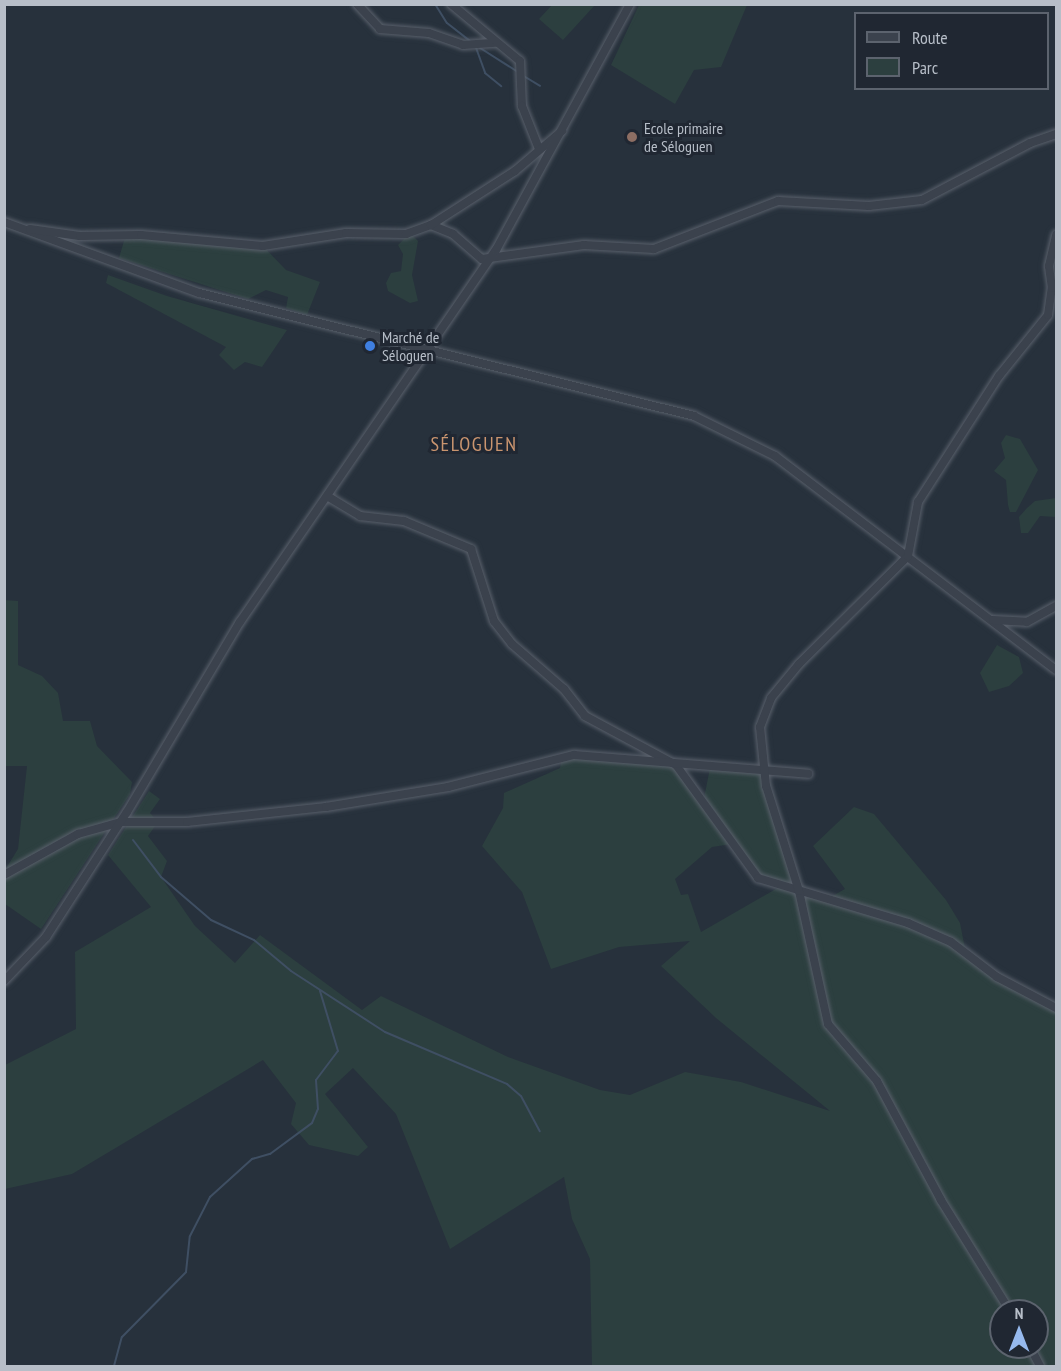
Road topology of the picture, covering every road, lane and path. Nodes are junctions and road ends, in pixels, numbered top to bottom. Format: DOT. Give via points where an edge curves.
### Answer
graph roads {
  1 [pos="357,4"];
  2 [pos="451,4"];
  3 [pos="630,4"];
  4 [pos="499,44"];
  5 [pos="566,128"];
  6 [pos="1056,134"];
  7 [pos="538,149"];
  8 [pos="4,222"];
  9 [pos="431,225"];
  10 [pos="14,226"];
  11 [pos="1056,235"];
  12 [pos="489,259"];
  13 [pos="424,352"];
  14 [pos="327,496"];
  15 [pos="908,556"];
  16 [pos="1056,606"];
  17 [pos="992,620"];
  18 [pos="1056,670"];
  19 [pos="669,760"];
  20 [pos="764,768"];
  21 [pos="808,774"];
  22 [pos="121,822"];
  23 [pos="4,875"];
  24 [pos="799,891"];
  25 [pos="4,981"];
  26 [pos="1056,1008"];
  27 [pos="1003,1299"];
  1 -- 4 [label="street" via="380,29 429,33 463,45"];
  2 -- 4 [label="street"];
  3 -- 5 [label="street"];
  4 -- 7 [label="street" via="520,61 522,106"];
  5 -- 7 [label="street"];
  5 -- 12 [label="street"];
  6 -- 12 [label="street" via="1030,142 922,200 845,206 778,201 654,249 584,245"];
  7 -- 9 [label="street" via="515,171"];
  8 -- 10 [label="street"];
  9 -- 10 [label="street" via="406,234 346,233 263,246 141,235 80,236"];
  9 -- 12 [label="street"];
  10 -- 13 [label="street" via="199,294"];
  11 -- 15 [label="street" via="1048,266 1052,288 1048,315 999,376 918,502"];
  12 -- 13 [label="street"];
  13 -- 14 [label="street"];
  13 -- 15 [label="street" via="694,416 776,456"];
  14 -- 19 [label="street" via="360,516 404,521 471,549 494,621 512,644 564,689 585,716"];
  14 -- 22 [label="street" via="240,622"];
  15 -- 17 [label="street"];
  15 -- 20 [label="street" via="873,586 771,698 760,727"];
  16 -- 17 [label="street" via="1027,622"];
  17 -- 18 [label="street"];
  19 -- 20 [label="street"];
  19 -- 22 [label="street" via="574,755 448,787 326,807 187,822"];
  19 -- 24 [label="street" via="709,806 758,878"];
  20 -- 21 [label="street"];
  20 -- 24 [label="street" via="776,827"];
  22 -- 23 [label="street" via="78,834"];
  22 -- 25 [label="street" via="46,937"];
  24 -- 26 [label="street" via="930,933 997,977"];
  24 -- 27 [label="street" via="828,1024 877,1081 941,1200"];
}
